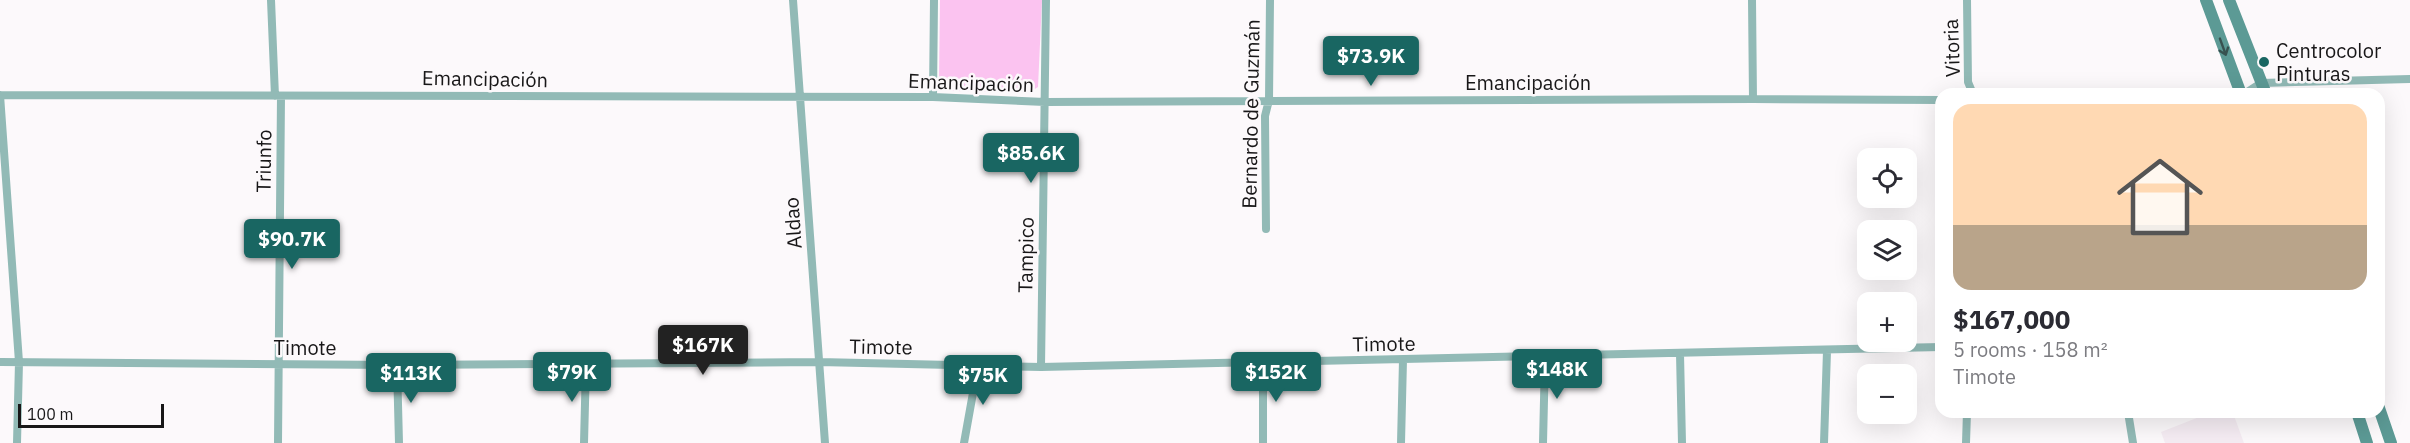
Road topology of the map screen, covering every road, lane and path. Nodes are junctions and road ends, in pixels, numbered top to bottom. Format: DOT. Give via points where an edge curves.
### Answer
graph roads {
  1 [pos="271,0"];
  2 [pos="793,0"];
  3 [pos="934,0"];
  4 [pos="1046,0"];
  5 [pos="1270,0"];
  6 [pos="1752,0"];
  7 [pos="1967,0"];
  8 [pos="2206,0"];
  9 [pos="2229,0"];
  10 [pos="2410,79"];
  11 [pos="1970,88"];
  12 [pos="2240,88"];
  13 [pos="2264,88"];
  14 [pos="2279,88"];
  15 [pos="0,95"];
  16 [pos="278,96"];
  17 [pos="800,97"];
  18 [pos="933,97"];
  19 [pos="1753,99"];
  20 [pos="1269,100"];
  21 [pos="1935,100"];
  22 [pos="1045,102"];
  23 [pos="1266,229"];
  24 [pos="1935,347"];
  25 [pos="1827,351"];
  26 [pos="1680,354"];
  27 [pos="1545,357"];
  28 [pos="1403,360"];
  29 [pos="0,362"];
  30 [pos="19,362"];
  31 [pos="819,362"];
  32 [pos="1263,363"];
  33 [pos="586,364"];
  34 [pos="278,365"];
  35 [pos="398,365"];
  36 [pos="978,365"];
  37 [pos="1041,367"];
  38 [pos="1967,418"];
  39 [pos="2129,418"];
  40 [pos="2359,418"];
  41 [pos="2382,418"];
  42 [pos="17,443"];
  43 [pos="278,443"];
  44 [pos="399,443"];
  45 [pos="584,443"];
  46 [pos="825,443"];
  47 [pos="964,443"];
  48 [pos="1263,443"];
  49 [pos="1401,443"];
  50 [pos="1543,443"];
  51 [pos="1682,443"];
  52 [pos="1824,443"];
  53 [pos="1966,443"];
  54 [pos="2133,443"];
  55 [pos="2367,443"];
  56 [pos="2391,443"];
  1 -- 16 [label="street, Triunfo"];
  2 -- 17 [label="street, Aldao"];
  3 -- 18 [label="street"];
  4 -- 22 [label="street, Tampico"];
  5 -- 20 [label="street, Bernardo de Guzmán"];
  6 -- 19 [label="street"];
  7 -- 11 [label="street, Vitoria"];
  8 -- 12 [label="main road, one-way"];
  9 -- 13 [label="main road"];
  10 -- 14 [label="street"];
  15 -- 16 [label="street, Emancipación"];
  15 -- 30 [label="street"];
  16 -- 17 [label="street, Emancipación"];
  16 -- 34 [label="street, Triunfo"];
  17 -- 18 [label="street, Emancipación"];
  17 -- 31 [label="street, Aldao"];
  18 -- 22 [label="street, Emancipación"];
  19 -- 20 [label="street, Emancipación"];
  19 -- 21 [label="street, Emancipación"];
  20 -- 22 [label="street, Emancipación"];
  20 -- 23 [label="street, Bernardo de Guzmán" via="1264,116"];
  22 -- 37 [label="street, Tampico"];
  24 -- 25 [label="street, Timote"];
  25 -- 26 [label="street, Timote"];
  25 -- 52 [label="street"];
  26 -- 27 [label="street, Timote"];
  26 -- 51 [label="street"];
  27 -- 28 [label="street, Timote"];
  27 -- 50 [label="street"];
  28 -- 32 [label="street, Timote"];
  28 -- 49 [label="street"];
  29 -- 30 [label="street, Timote"];
  30 -- 34 [label="street, Timote"];
  30 -- 42 [label="street"];
  31 -- 33 [label="street, Timote"];
  31 -- 36 [label="street, Timote"];
  31 -- 46 [label="street, Aldao"];
  32 -- 37 [label="street, Timote"];
  32 -- 48 [label="street"];
  33 -- 35 [label="street, Timote"];
  33 -- 45 [label="street"];
  34 -- 35 [label="street, Timote"];
  34 -- 43 [label="street, Triunfo"];
  35 -- 44 [label="street"];
  36 -- 37 [label="street, Timote"];
  36 -- 47 [label="street"];
  38 -- 53 [label="street"];
  39 -- 54 [label="street"];
  40 -- 55 [label="main road"];
  41 -- 56 [label="main road"];
}
